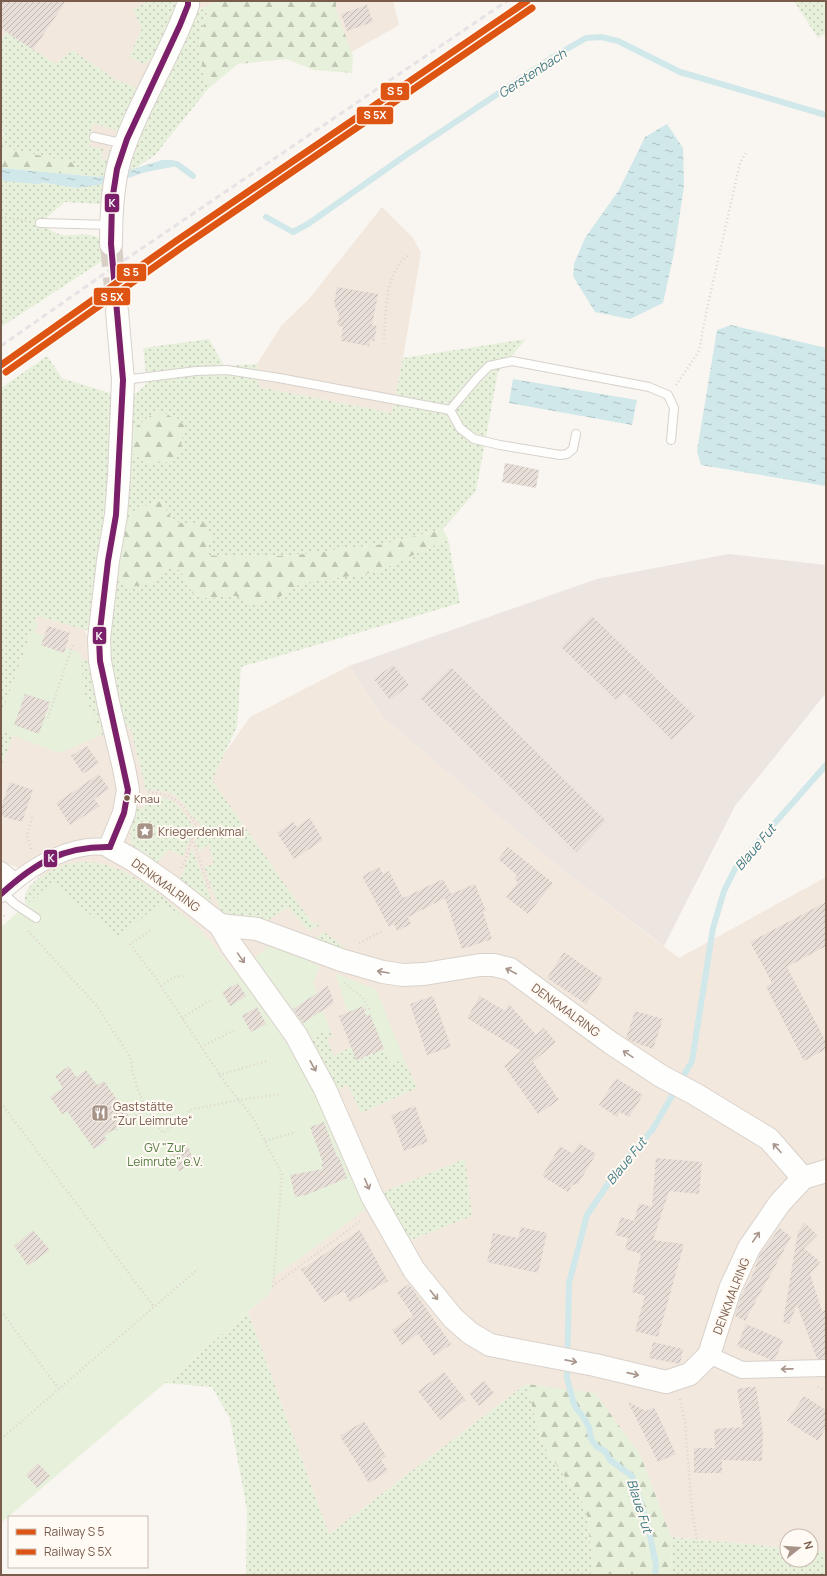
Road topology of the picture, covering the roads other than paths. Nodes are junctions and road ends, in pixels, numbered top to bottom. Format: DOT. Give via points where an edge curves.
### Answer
graph roads {
  1 [pos="190,2"];
  2 [pos="94,137"];
  3 [pos="123,152"];
  4 [pos="40,223"];
  5 [pos="111,235"];
  6 [pos="117,311"];
  7 [pos="123,380"];
  8 [pos="450,410"];
  9 [pos="576,434"];
  10 [pos="671,440"];
  11 [pos="110,847"];
  12 [pos="1,870"];
  13 [pos="14,881"];
  14 [pos="2,893"];
  15 [pos="36,918"];
  16 [pos="216,922"];
  17 [pos="826,1170"];
  18 [pos="802,1178"];
  19 [pos="709,1355"];
  20 [pos="826,1368"];
  1 -- 3 [label="street" via="179,31 134,121"];
  2 -- 3 [label="lane"];
  3 -- 5 [label="street" via="114,196"];
  4 -- 5 [label="lane"];
  6 -- 7 [label="street"];
  7 -- 8 [label="lane" via="227,370"];
  7 -- 11 [label="street" via="116,515 99,640 100,661 128,790 124,813"];
  8 -- 9 [label="lane" via="460,428 474,439 500,446 567,454 573,449"];
  8 -- 10 [label="lane" via="489,366 512,361 649,387 668,395 674,408"];
  11 -- 13 [label="street" via="89,847 67,852"];
  11 -- 16 [label="street, DENKMALRING" via="169,885"];
  12 -- 13 [label="street"];
  13 -- 14 [label="street"];
  14 -- 15 [label="lane"];
  18 -- 16 [label="street, DENKMALRING, one-way" via="769,1139 661,1076 510,969 480,965 424,974 403,975 383,972 341,960 257,929"];
  16 -- 19 [label="street, DENKMALRING, one-way" via="296,1035 325,1089 372,1196 414,1270 453,1318 470,1333 490,1345 595,1365 666,1382 690,1374"];
  17 -- 18 [label="street"];
  19 -- 18 [label="street, DENKMALRING, one-way" via="730,1289 749,1248 779,1204"];
  20 -- 19 [label="street, one-way" via="742,1370"];
}
